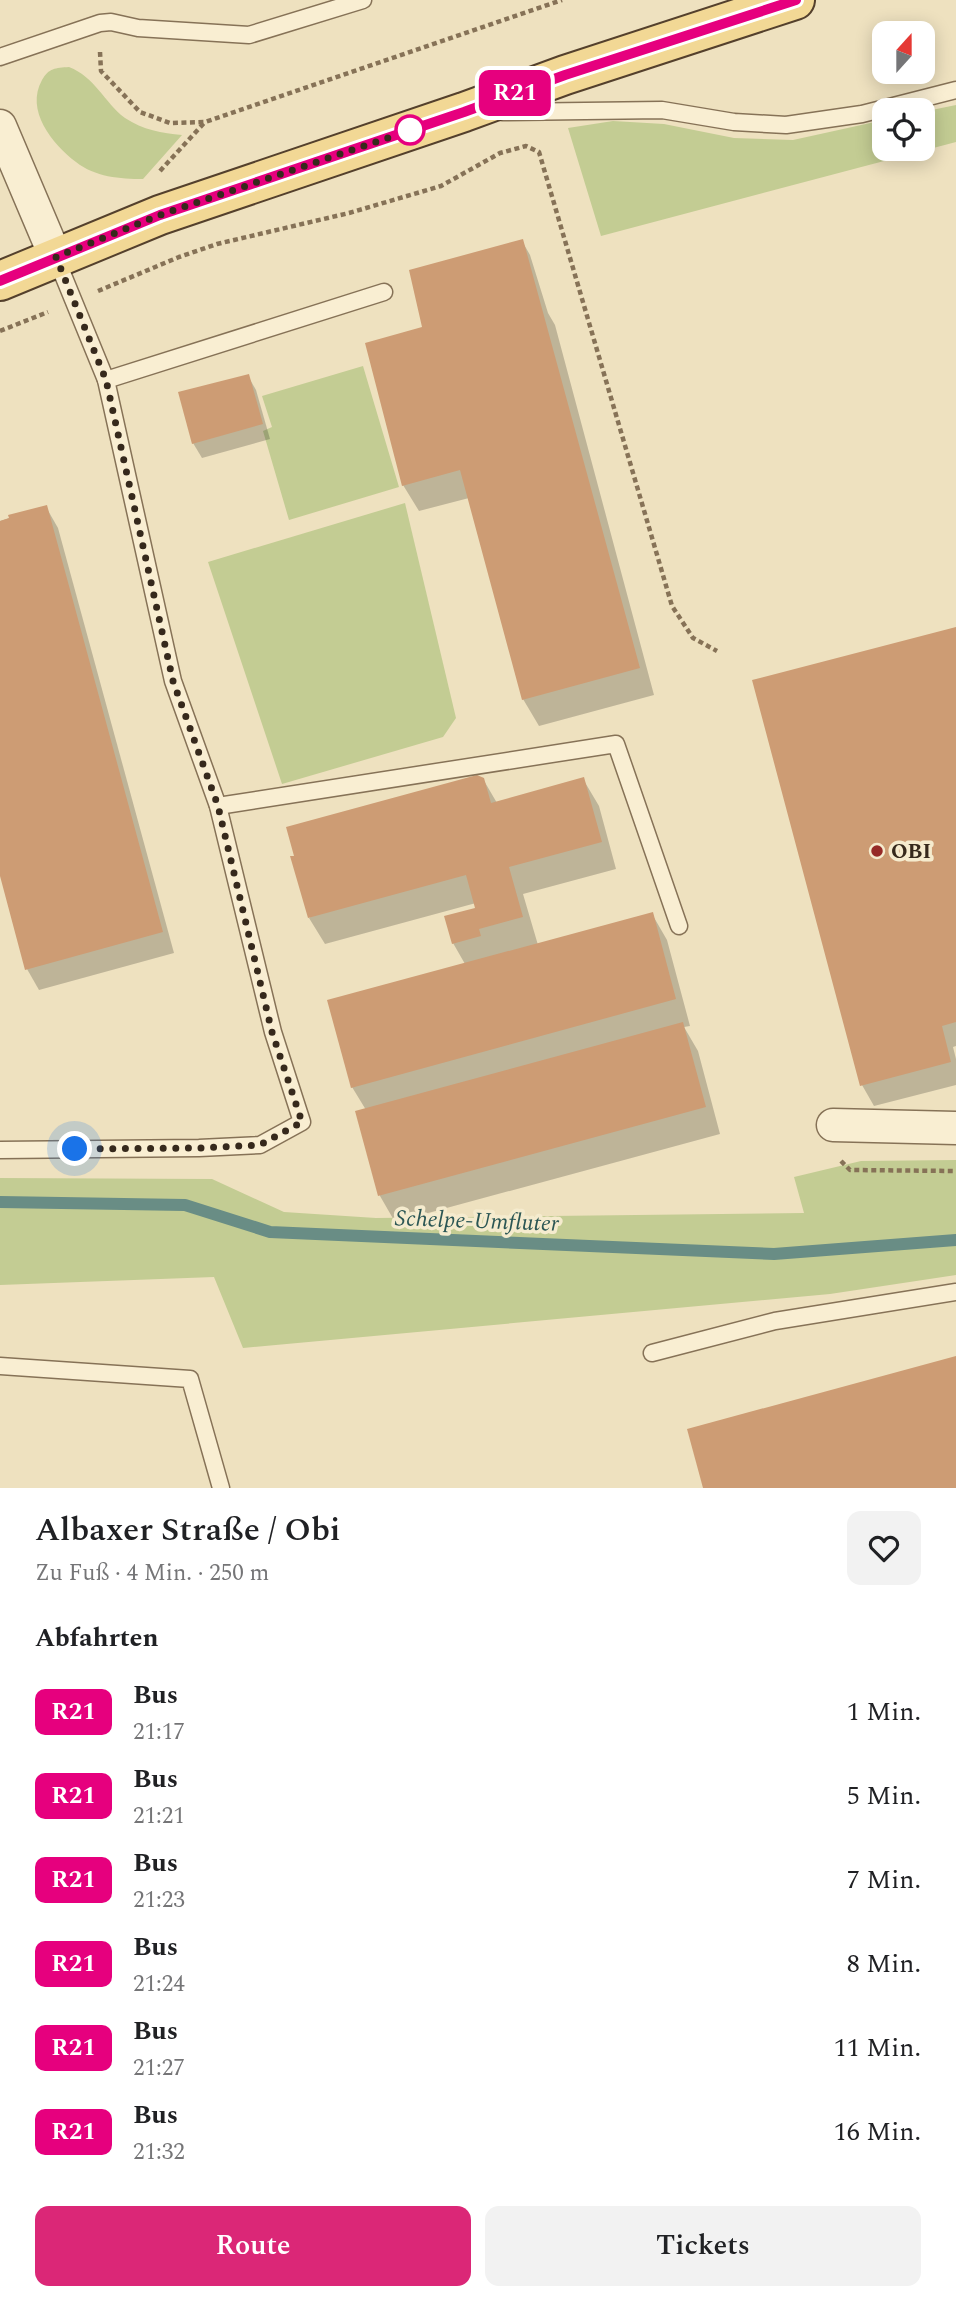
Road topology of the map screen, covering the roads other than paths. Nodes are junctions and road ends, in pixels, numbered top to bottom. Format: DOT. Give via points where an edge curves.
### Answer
graph roads {
  1 [pos="363,0"];
  2 [pos="795,0"];
  3 [pos="0,57"];
  4 [pos="956,90"];
  5 [pos="464,112"];
  6 [pos="0,125"];
  7 [pos="56,257"];
  8 [pos="0,281"];
  9 [pos="384,292"];
  10 [pos="106,380"];
  11 [pos="218,806"];
  12 [pos="679,926"];
  13 [pos="833,1125"];
  14 [pos="956,1128"];
  15 [pos="0,1150"];
  16 [pos="956,1292"];
  17 [pos="652,1353"];
  18 [pos="0,1366"];
  19 [pos="221,1488"];
  1 -- 3 [label="lane" via="249,35 100,23"];
  2 -- 5 [label="main road"];
  4 -- 5 [label="lane" via="862,114 786,125 662,110"];
  5 -- 7 [label="main road" via="160,215"];
  6 -- 7 [label="street"];
  7 -- 8 [label="main road"];
  7 -- 10 [label="lane"];
  9 -- 10 [label="lane"];
  10 -- 11 [label="lane" via="173,681"];
  11 -- 12 [label="lane" via="615,744"];
  11 -- 15 [label="lane" via="272,1032 302,1122 260,1145"];
  13 -- 14 [label="street"];
  16 -- 17 [label="lane" via="775,1321"];
  18 -- 19 [label="lane" via="190,1379"];
}
